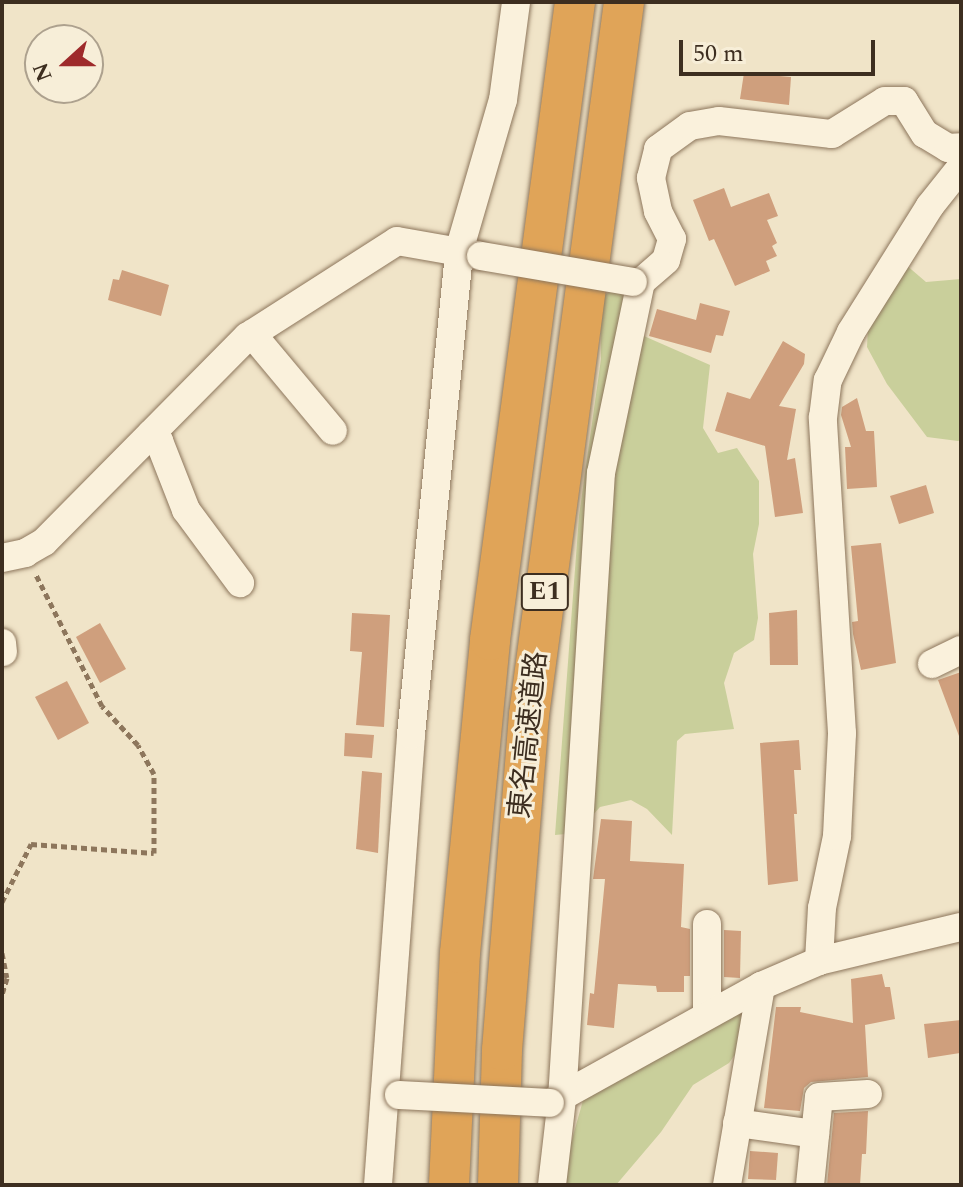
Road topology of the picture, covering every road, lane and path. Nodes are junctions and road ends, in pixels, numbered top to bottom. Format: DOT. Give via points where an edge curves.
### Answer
graph roads {
  1 [pos="516,2"];
  2 [pos="575,2"];
  3 [pos="624,2"];
  4 [pos="961,147"];
  5 [pos="961,167"];
  6 [pos="470,254"];
  7 [pos="637,282"];
  8 [pos="252,334"];
  9 [pos="333,431"];
  10 [pos="151,434"];
  11 [pos="14,555"];
  12 [pos="240,583"];
  13 [pos="2,643"];
  14 [pos="961,650"];
  15 [pos="3,652"];
  16 [pos="932,664"];
  17 [pos="2,902"];
  18 [pos="707,924"];
  19 [pos="961,927"];
  20 [pos="2,953"];
  21 [pos="819,961"];
  22 [pos="761,986"];
  23 [pos="2,994"];
  24 [pos="707,1013"];
  25 [pos="392,1094"];
  26 [pos="868,1094"];
  27 [pos="556,1101"];
  28 [pos="737,1123"];
  29 [pos="815,1134"];
  30 [pos="378,1185"];
  31 [pos="449,1185"];
  32 [pos="498,1185"];
  33 [pos="552,1185"];
  34 [pos="727,1185"];
  35 [pos="810,1185"];
  1 -- 6 [label="street" via="503,100"];
  2 -- 31 [label="highway, 東名高速道路 / E1" via="490,640 460,953"];
  3 -- 32 [label="highway, 東名高速道路 / E1" via="529,715 502,1050"];
  4 -- 7 [label="street" via="948,148 925,134 904,101 885,101 832,134 739,122 690,126 658,149 651,178 658,211 672,239 666,260"];
  5 -- 21 [label="street" via="930,206 851,332 828,380 824,447 842,733 837,836 822,908"];
  6 -- 7 [label="street, bridge"];
  6 -- 8 [label="street" via="397,241"];
  6 -- 25 [label="street" via="411,735"];
  7 -- 27 [label="street" via="601,473"];
  8 -- 9 [label="street"];
  8 -- 10 [label="street"];
  10 -- 11 [label="street" via="44,542"];
  10 -- 12 [label="street" via="159,441 186,510"];
  11 -- 17 [label="path" via="102,706 138,745 154,774 154,853 31,844"];
  13 -- 15 [label="street"];
  14 -- 16 [label="street"];
  18 -- 24 [label="street"];
  19 -- 21 [label="street"];
  20 -- 23 [label="path" via="7,978"];
  21 -- 22 [label="street"];
  22 -- 24 [label="street"];
  22 -- 28 [label="street"];
  24 -- 27 [label="street"];
  25 -- 27 [label="street, bridge"];
  25 -- 30 [label="street"];
  26 -- 29 [label="street" via="819,1097"];
  27 -- 33 [label="street"];
  28 -- 29 [label="street"];
  28 -- 34 [label="street"];
  29 -- 35 [label="street"];
}
